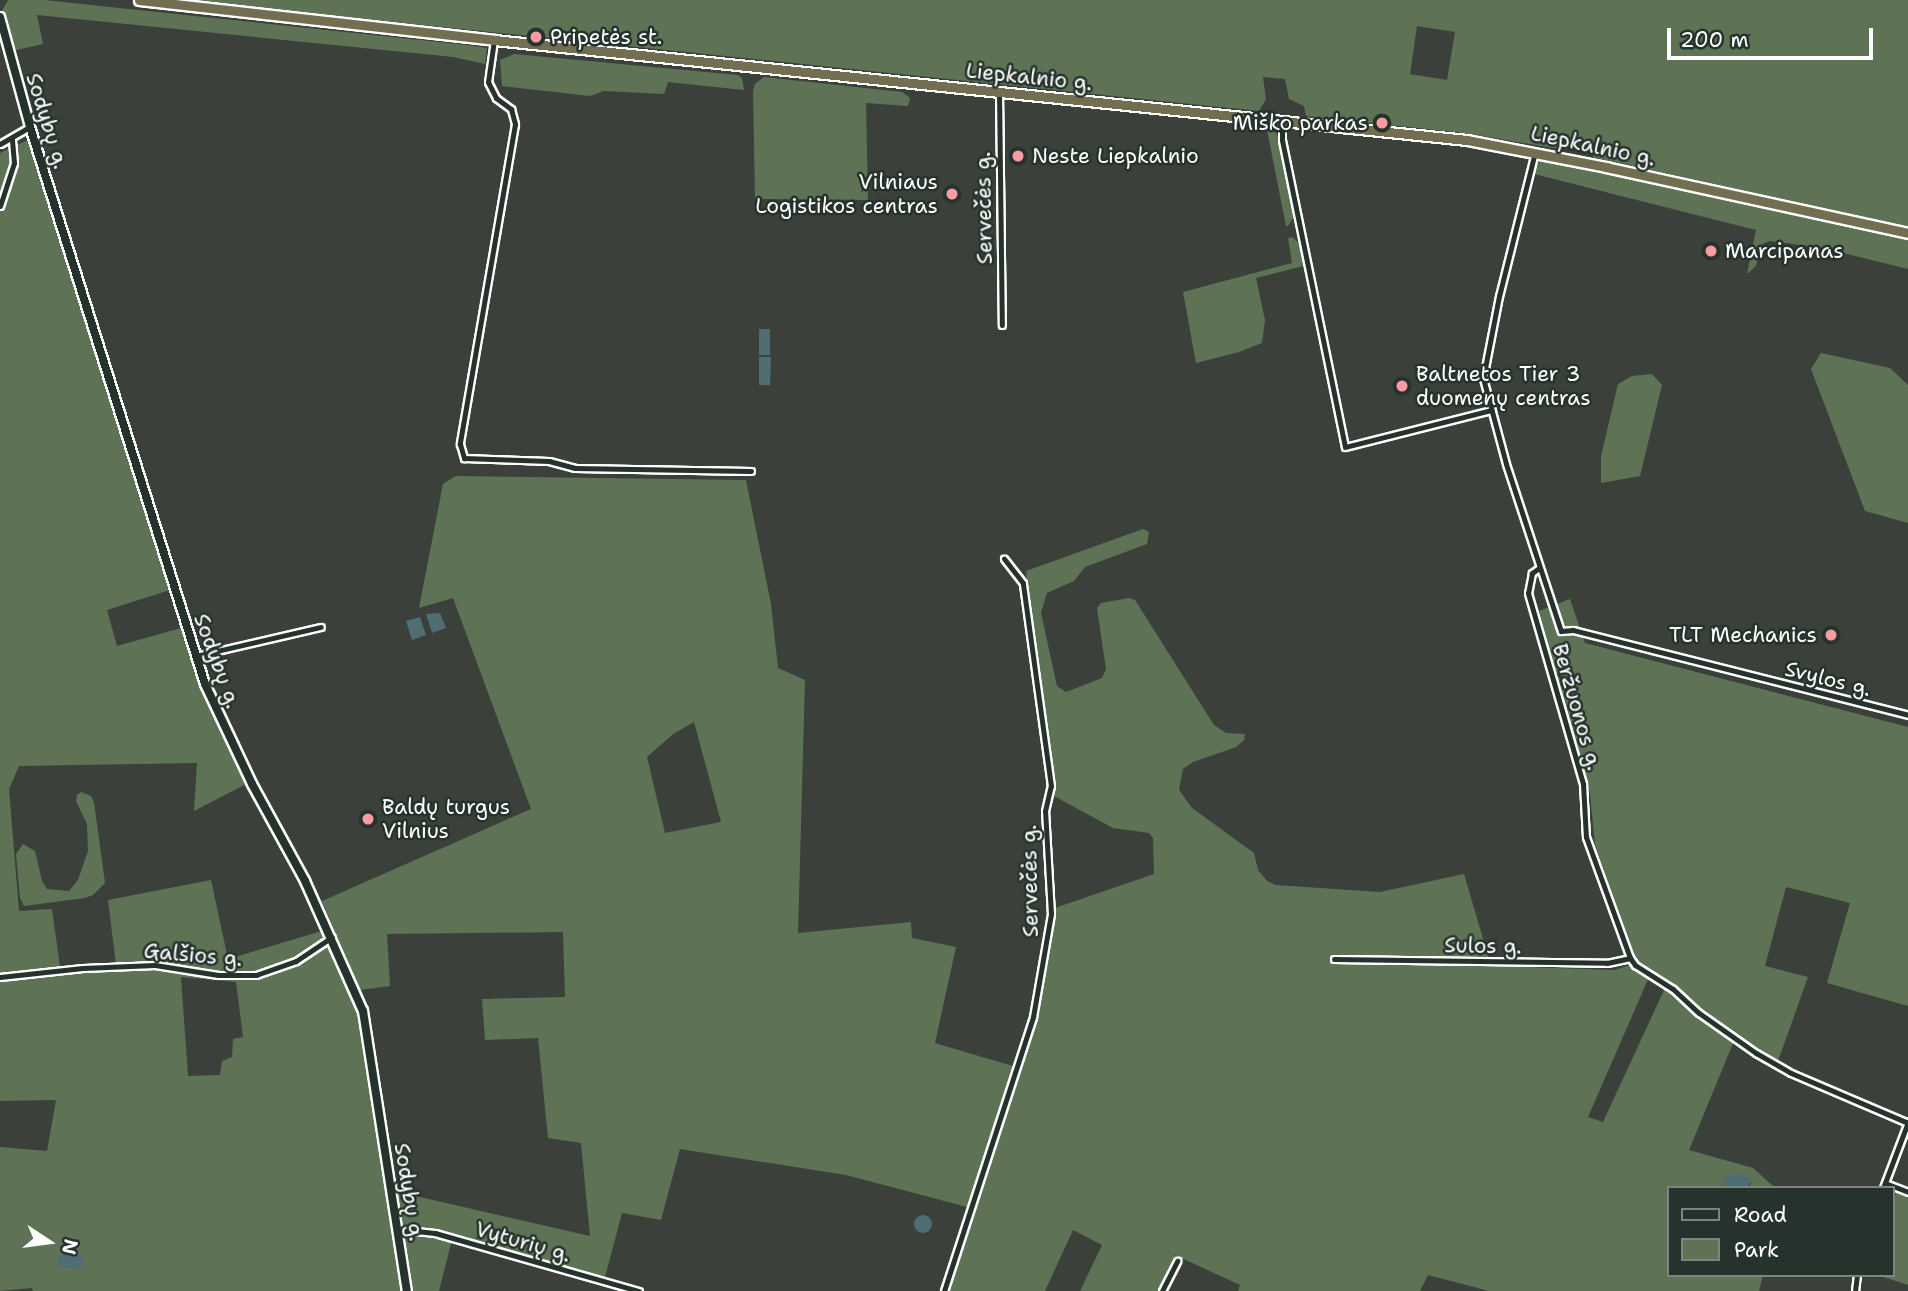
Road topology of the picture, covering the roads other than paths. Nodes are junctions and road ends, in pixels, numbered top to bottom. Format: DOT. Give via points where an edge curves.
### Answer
graph roads {
  1 [pos="139,0"];
  2 [pos="0,16"];
  3 [pos="1,30"];
  4 [pos="494,40"];
  5 [pos="999,91"];
  6 [pos="1282,120"];
  7 [pos="30,127"];
  8 [pos="12,138"];
  9 [pos="0,144"];
  10 [pos="1535,152"];
  11 [pos="0,206"];
  12 [pos="1908,233"];
  13 [pos="1002,325"];
  14 [pos="1490,410"];
  15 [pos="751,471"];
  16 [pos="1003,559"];
  17 [pos="1539,568"];
  18 [pos="321,627"];
  19 [pos="195,656"];
  20 [pos="1908,715"];
  21 [pos="332,937"];
  22 [pos="1630,958"];
  23 [pos="1334,959"];
  24 [pos="0,977"];
  25 [pos="1908,1122"];
  26 [pos="1884,1185"];
  27 [pos="397,1229"];
  28 [pos="1177,1261"];
  29 [pos="407,1291"];
  30 [pos="639,1291"];
  31 [pos="944,1291"];
  32 [pos="1162,1291"];
  1 -- 4 [label="highway, Liepkalnio g."];
  2 -- 3 [label="main road, Sodybų g."];
  3 -- 7 [label="main road, Sodybų g."];
  4 -- 5 [label="highway, Liepkalnio g."];
  4 -- 15 [label="street" via="488,82 496,98 511,109 515,124 460,444 464,458 549,461 575,468"];
  5 -- 6 [label="highway, Liepkalnio g."];
  5 -- 13 [label="street, Servečės g."];
  6 -- 10 [label="highway, Liepkalnio g."];
  6 -- 14 [label="street" via="1282,140 1345,447"];
  7 -- 8 [label="street"];
  7 -- 19 [label="main road, Sodybų g."];
  8 -- 9 [label="street"];
  8 -- 11 [label="street" via="14,163"];
  10 -- 12 [label="highway, Liepkalnio g."];
  10 -- 14 [label="street" via="1484,365"];
  14 -- 17 [label="street"];
  16 -- 31 [label="street, Servečės g." via="1023,583 1051,786 1045,811 1051,914 1033,1017"];
  17 -- 20 [label="street, Svylos g." via="1561,631 1573,630"];
  17 -- 22 [label="street, Beržuonos g." via="1532,573 1528,593 1583,784 1586,837"];
  18 -- 19 [label="street"];
  19 -- 21 [label="main road, Sodybų g." via="226,731"];
  21 -- 24 [label="street, Galšios g." via="296,961 256,975 218,975 155,965"];
  21 -- 27 [label="main road, Sodybų g." via="366,1023"];
  22 -- 23 [label="street, Sulos g." via="1607,963"];
  22 -- 25 [label="street" via="1756,1053 1791,1073"];
  25 -- 26 [label="street"];
  27 -- 29 [label="main road, Sodybų g."];
  27 -- 30 [label="street, Vyturių g." via="435,1233"];
  28 -- 32 [label="street"];
}
